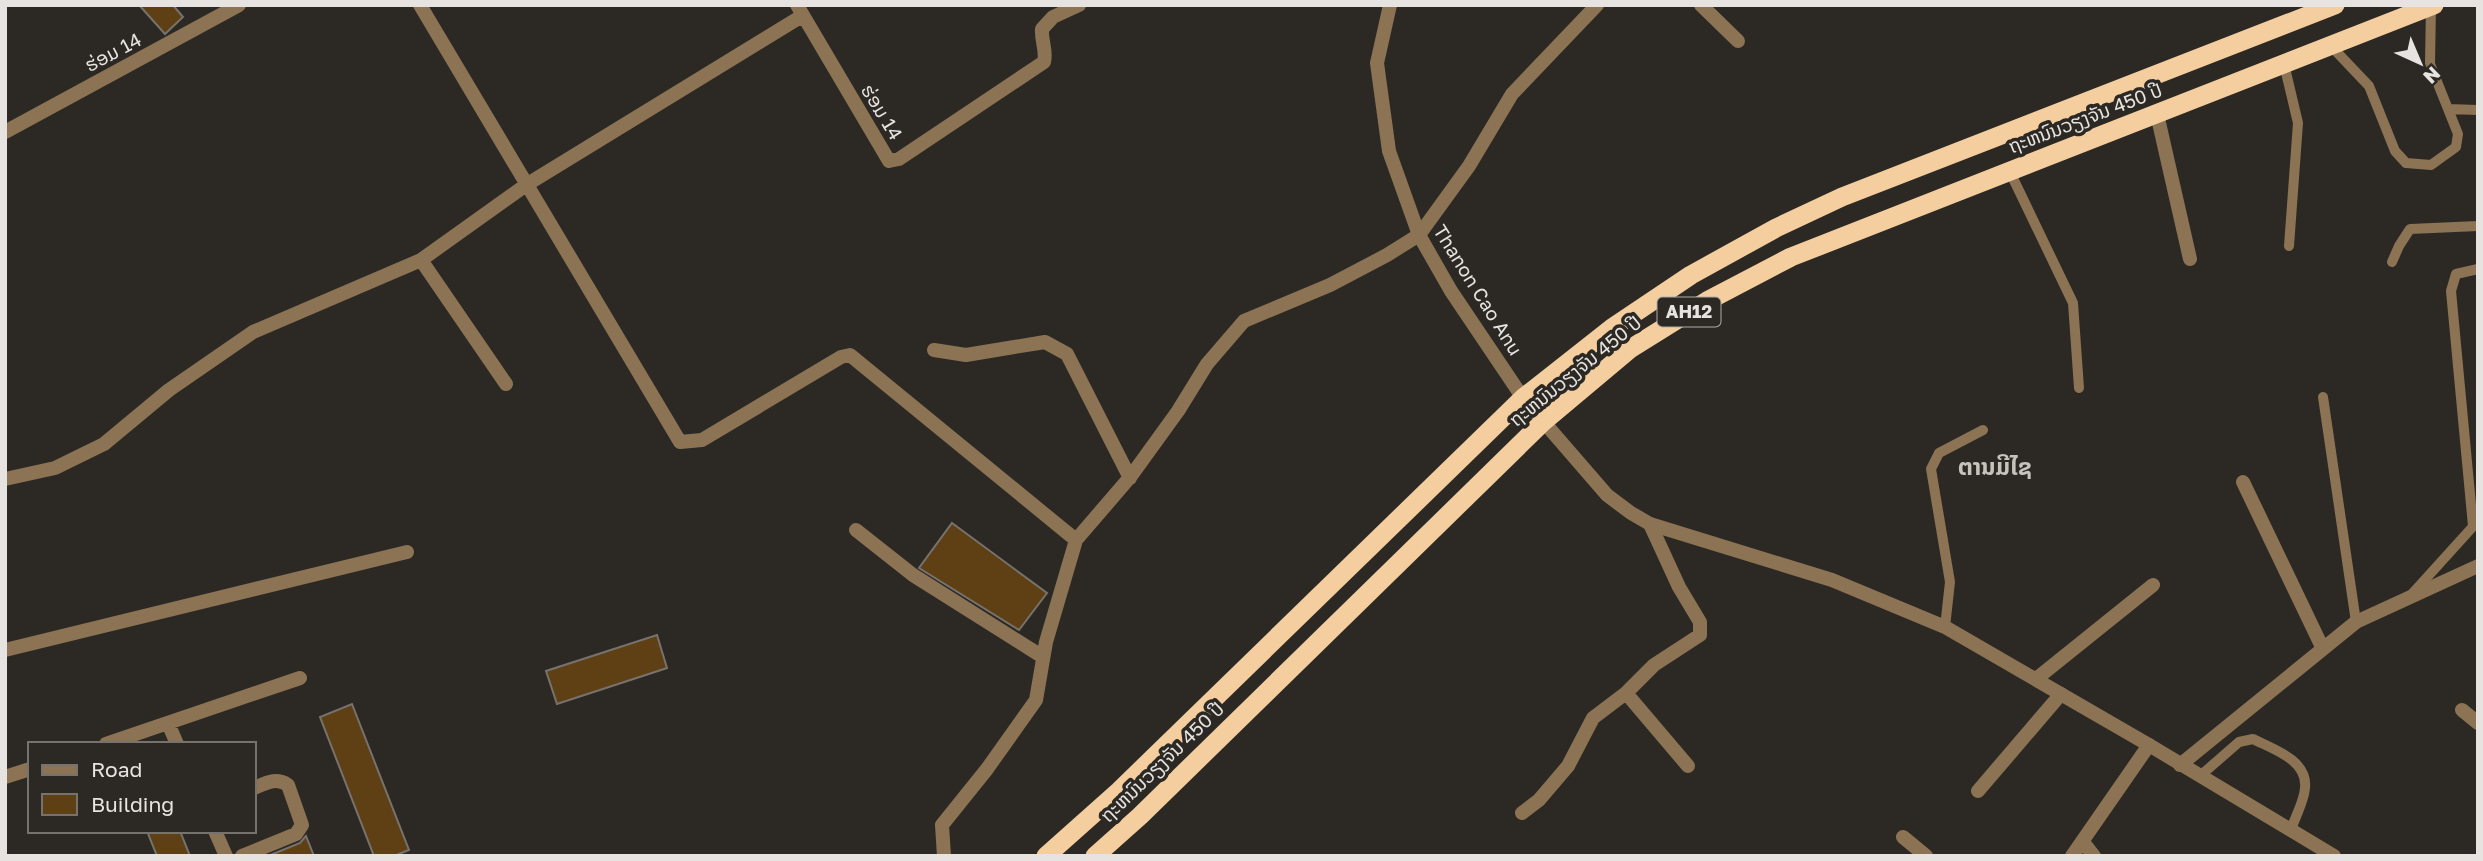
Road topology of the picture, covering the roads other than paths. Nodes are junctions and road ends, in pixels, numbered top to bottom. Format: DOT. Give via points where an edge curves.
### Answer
graph roads {
  1 [pos="239,5"];
  2 [pos="420,5"];
  3 [pos="1079,5"];
  4 [pos="1390,5"];
  5 [pos="1597,5"];
  6 [pos="1701,5"];
  7 [pos="2335,5"];
  8 [pos="2432,6"];
  9 [pos="799,10"];
  10 [pos="1738,41"];
  11 [pos="2331,46"];
  12 [pos="2284,64"];
  13 [pos="2448,109"];
  14 [pos="2478,110"];
  15 [pos="2157,114"];
  16 [pos="5,132"];
  17 [pos="2010,172"];
  18 [pos="526,185"];
  19 [pos="2478,226"];
  20 [pos="1419,235"];
  21 [pos="2289,246"];
  22 [pos="2190,259"];
  23 [pos="421,260"];
  24 [pos="2392,262"];
  25 [pos="2478,269"];
  26 [pos="934,350"];
  27 [pos="506,383"];
  28 [pos="2078,388"];
  29 [pos="2323,397"];
  30 [pos="1523,398"];
  31 [pos="1543,422"];
  32 [pos="1983,430"];
  33 [pos="1130,478"];
  34 [pos="5,479"];
  35 [pos="2243,482"];
  36 [pos="2476,523"];
  37 [pos="1650,524"];
  38 [pos="856,530"];
  39 [pos="1076,540"];
  40 [pos="407,552"];
  41 [pos="2478,566"];
  42 [pos="2153,584"];
  43 [pos="2409,597"];
  44 [pos="2356,622"];
  45 [pos="1945,627"];
  46 [pos="2323,649"];
  47 [pos="5,650"];
  48 [pos="1043,657"];
  49 [pos="300,678"];
  50 [pos="2036,680"];
  51 [pos="1626,693"];
  52 [pos="2061,694"];
  53 [pos="2462,710"];
  54 [pos="168,723"];
  55 [pos="2478,723"];
  56 [pos="112,742"];
  57 [pos="176,742"];
  58 [pos="2149,745"];
  59 [pos="2180,765"];
  60 [pos="1689,766"];
  61 [pos="28,770"];
  62 [pos="2200,776"];
  63 [pos="5,777"];
  64 [pos="256,787"];
  65 [pos="1978,791"];
  66 [pos="1522,813"];
  67 [pos="2291,830"];
  68 [pos="216,833"];
  69 [pos="1903,836"];
  70 [pos="2083,842"];
  71 [pos="226,856"];
  72 [pos="242,856"];
  73 [pos="944,856"];
  74 [pos="1046,856"];
  75 [pos="1095,856"];
  76 [pos="1926,856"];
  77 [pos="2072,856"];
  78 [pos="2094,856"];
  79 [pos="2334,856"];
  1 -- 16 [label="street, ຮ່ອມ 14"];
  2 -- 18 [label="street"];
  3 -- 9 [label="street, ຮ່ອມ 14" via="1053,17 1042,29 1044,62 899,159 889,161"];
  4 -- 20 [label="street, Thanon Cao Anu" via="1377,63 1389,151"];
  5 -- 20 [label="street" via="1512,94 1469,166"];
  6 -- 10 [label="street"];
  7 -- 30 [label="highway, ຖະຫນົນວຽງຈັນ 450 ປີ / AH12" via="1842,197 1776,228 1691,275 1612,328"];
  8 -- 11 [label="highway, ຖະຫນົນວຽງຈັນ 450 ປີ / AH12"];
  8 -- 13 [label="lane" via="2430,64"];
  9 -- 18 [label="street"];
  11 -- 12 [label="highway, ຖະຫນົນວຽງຈັນ 450 ປີ / AH12"];
  11 -- 13 [label="lane" via="2369,86 2395,151 2406,163 2431,165 2456,147 2459,134"];
  12 -- 15 [label="highway, ຖະຫນົນວຽງຈັນ 450 ປີ / AH12"];
  12 -- 21 [label="lane" via="2298,123"];
  13 -- 14 [label="lane"];
  15 -- 17 [label="highway, ຖະຫນົນວຽງຈັນ 450 ປີ / AH12"];
  15 -- 22 [label="street"];
  17 -- 28 [label="lane" via="2073,303"];
  17 -- 31 [label="highway, ຖະຫນົນວຽງຈັນ 450 ປີ / AH12" via="1791,257 1707,301 1630,349"];
  18 -- 23 [label="street"];
  18 -- 39 [label="street" via="680,442 702,440 850,355"];
  19 -- 24 [label="lane" via="2410,229"];
  20 -- 30 [label="street, Thanon Cao Anu"];
  20 -- 33 [label="street" via="1330,285 1244,321 1208,364"];
  23 -- 27 [label="street"];
  23 -- 34 [label="street" via="253,332 169,390 104,444 55,468"];
  25 -- 36 [label="lane" via="2456,274 2451,291"];
  26 -- 33 [label="street" via="966,355 1045,342 1067,354"];
  29 -- 44 [label="lane"];
  30 -- 31 [label="street, Thanon Cao Anu"];
  30 -- 74 [label="highway, ຖະຫນົນວຽງຈັນ 450 ປີ / AH12" via="1119,792"];
  31 -- 37 [label="street, Thanon Cao Anu" via="1607,495"];
  31 -- 75 [label="highway, ຖະຫນົນວຽງຈັນ 450 ປີ / AH12"];
  32 -- 45 [label="lane" via="1939,453 1931,469 1950,582"];
  33 -- 39 [label="street"];
  35 -- 46 [label="street"];
  36 -- 43 [label="lane"];
  37 -- 45 [label="street, Thanon Cao Anu" via="1832,580"];
  37 -- 51 [label="street" via="1700,622 1700,635 1654,666"];
  38 -- 48 [label="street" via="913,575"];
  39 -- 48 [label="street"];
  40 -- 47 [label="street"];
  41 -- 43 [label="street"];
  42 -- 50 [label="street"];
  43 -- 44 [label="street"];
  44 -- 46 [label="street"];
  45 -- 50 [label="street, Thanon Cao Anu"];
  46 -- 59 [label="street"];
  48 -- 73 [label="street" via="1036,700 942,825"];
  49 -- 54 [label="street"];
  50 -- 52 [label="street, Thanon Cao Anu"];
  51 -- 60 [label="street"];
  51 -- 66 [label="street" via="1593,718 1568,766"];
  52 -- 58 [label="street, Thanon Cao Anu"];
  52 -- 65 [label="street"];
  53 -- 55 [label="street"];
  54 -- 56 [label="street"];
  54 -- 57 [label="street"];
  58 -- 59 [label="street, Thanon Cao Anu"];
  58 -- 70 [label="street"];
  59 -- 62 [label="street, Thanon Cao Anu"];
  61 -- 63 [label="street"];
  62 -- 67 [label="street, Thanon Cao Anu"];
  62 -- 67 [label="lane" via="2239,742 2253,739 2290,757 2303,774 2305,788"];
  64 -- 72 [label="street" via="281,780 288,785 302,825 296,834"];
  67 -- 79 [label="street, Thanon Cao Anu"];
  68 -- 71 [label="street"];
  69 -- 76 [label="street"];
  70 -- 77 [label="street"];
  70 -- 78 [label="street"];
}
